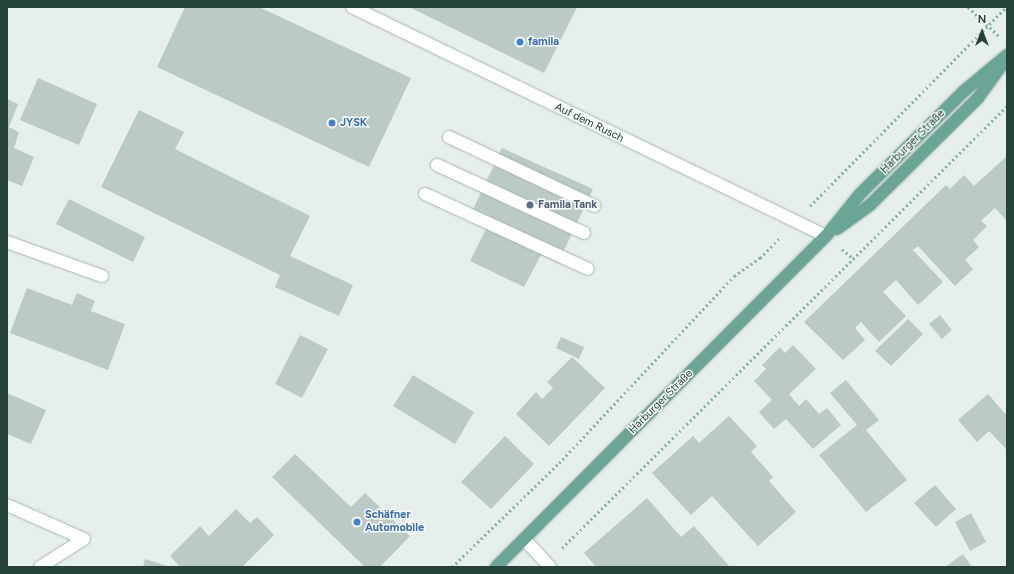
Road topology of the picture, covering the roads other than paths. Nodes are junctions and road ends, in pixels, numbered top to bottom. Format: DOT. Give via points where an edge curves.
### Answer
graph roads {
  1 [pos="352,7"];
  2 [pos="1007,55"];
  3 [pos="1007,58"];
  4 [pos="449,137"];
  5 [pos="437,164"];
  6 [pos="425,194"];
  7 [pos="595,206"];
  8 [pos="584,234"];
  9 [pos="826,236"];
  10 [pos="7,242"];
  11 [pos="588,269"];
  12 [pos="102,276"];
  13 [pos="7,505"];
  14 [pos="524,539"];
  15 [pos="548,565"];
  16 [pos="40,567"];
  17 [pos="496,567"];
  1 -- 9 [label="street, Auf dem Rusch"];
  2 -- 9 [label="main road, Harburger Straße" via="964,91 860,194"];
  3 -- 9 [label="main road, Harburger Straße" via="978,98 870,205"];
  4 -- 7 [label="street"];
  5 -- 8 [label="street"];
  6 -- 11 [label="street"];
  9 -- 14 [label="main road, Harburger Straße"];
  10 -- 12 [label="street"];
  13 -- 16 [label="street" via="84,539"];
  14 -- 15 [label="street"];
  14 -- 17 [label="main road, Harburger Straße"];
}
